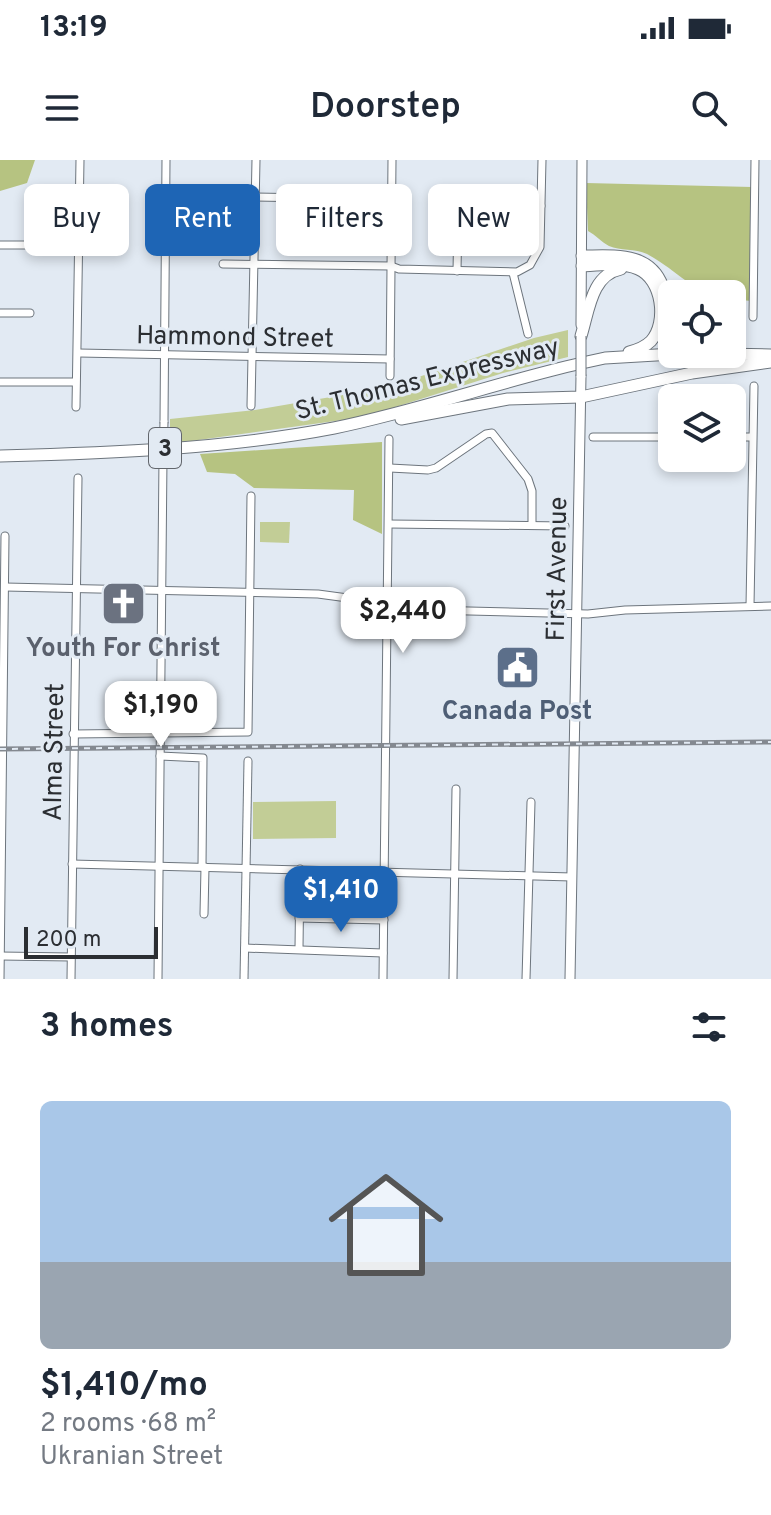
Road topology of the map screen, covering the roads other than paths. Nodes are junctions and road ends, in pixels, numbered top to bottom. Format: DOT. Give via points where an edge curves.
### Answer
graph roads {
  1 [pos="80,160"];
  2 [pos="166,160"];
  3 [pos="256,160"];
  4 [pos="392,160"];
  5 [pos="542,160"];
  6 [pos="582,160"];
  7 [pos="755,160"];
  8 [pos="255,184"];
  9 [pos="541,206"];
  10 [pos="0,245"];
  11 [pos="24,245"];
  12 [pos="253,256"];
  13 [pos="582,261"];
  14 [pos="223,264"];
  15 [pos="253,265"];
  16 [pos="391,266"];
  17 [pos="635,268"];
  18 [pos="457,271"];
  19 [pos="513,273"];
  20 [pos="660,280"];
  21 [pos="0,313"];
  22 [pos="30,313"];
  23 [pos="753,317"];
  24 [pos="528,334"];
  25 [pos="581,336"];
  26 [pos="746,350"];
  27 [pos="79,353"];
  28 [pos="771,353"];
  29 [pos="165,354"];
  30 [pos="746,354"];
  31 [pos="658,355"];
  32 [pos="252,357"];
  33 [pos="605,358"];
  34 [pos="390,359"];
  35 [pos="771,362"];
  36 [pos="390,376"];
  37 [pos="0,382"];
  38 [pos="75,382"];
  39 [pos="754,386"];
  40 [pos="581,397"];
  41 [pos="251,406"];
  42 [pos="76,407"];
  43 [pos="330,428"];
  44 [pos="593,437"];
  45 [pos="658,437"];
  46 [pos="746,437"];
  47 [pos="752,437"];
  48 [pos="389,439"];
  49 [pos="0,456"];
  50 [pos="390,468"];
  51 [pos="78,478"];
  52 [pos="251,496"];
  53 [pos="389,524"];
  54 [pos="532,525"];
  55 [pos="565,526"];
  56 [pos="5,536"];
  57 [pos="2,569"];
  58 [pos="5,587"];
  59 [pos="75,588"];
  60 [pos="162,591"];
  61 [pos="248,593"];
  62 [pos="750,606"];
  63 [pos="771,606"];
  64 [pos="388,609"];
  65 [pos="576,613"];
  66 [pos="73,734"];
  67 [pos="160,734"];
  68 [pos="160,756"];
  69 [pos="248,761"];
  70 [pos="456,789"];
  71 [pos="531,802"];
  72 [pos="72,864"];
  73 [pos="159,865"];
  74 [pos="203,866"];
  75 [pos="245,867"];
  76 [pos="300,869"];
  77 [pos="384,871"];
  78 [pos="455,872"];
  79 [pos="528,874"];
  80 [pos="572,877"];
  81 [pos="204,914"];
  82 [pos="299,918"];
  83 [pos="384,920"];
  84 [pos="245,948"];
  85 [pos="299,948"];
  86 [pos="383,953"];
  87 [pos="0,956"];
  88 [pos="71,957"];
  89 [pos="0,979"];
  90 [pos="71,979"];
  91 [pos="158,979"];
  92 [pos="244,979"];
  93 [pos="383,979"];
  94 [pos="453,979"];
  95 [pos="526,979"];
  96 [pos="570,979"];
  1 -- 27 [label="street"];
  2 -- 29 [label="street"];
  3 -- 8 [label="street"];
  4 -- 16 [label="street"];
  5 -- 9 [label="street"];
  6 -- 13 [label="main road, First Avenue"];
  7 -- 23 [label="street"];
  9 -- 18 [label="street" via="461,208"];
  9 -- 19 [label="street" via="539,251 530,265"];
  10 -- 11 [label="street"];
  12 -- 15 [label="street"];
  13 -- 17 [label="highway"];
  13 -- 20 [label="highway" via="631,257 651,266"];
  13 -- 25 [label="main road, First Avenue"];
  14 -- 15 [label="street"];
  15 -- 16 [label="street"];
  15 -- 32 [label="street"];
  16 -- 18 [label="street"];
  16 -- 34 [label="street"];
  17 -- 25 [label="highway" via="615,270 599,282"];
  17 -- 33 [label="highway" via="656,286 658,327 645,345"];
  18 -- 19 [label="street"];
  19 -- 24 [label="street"];
  21 -- 22 [label="street"];
  25 -- 40 [label="main road, First Avenue, bridge"];
  26 -- 28 [label="highway"];
  27 -- 29 [label="street, Hammond Street"];
  27 -- 38 [label="street"];
  28 -- 30 [label="highway"];
  29 -- 32 [label="street, Hammond Street"];
  29 -- 60 [label="street, bridge"];
  31 -- 33 [label="highway, St. Thomas Expressway / 3"];
  32 -- 34 [label="street, Hammond Street"];
  32 -- 41 [label="street"];
  33 -- 43 [label="highway, St. Thomas Expressway / 3"];
  34 -- 36 [label="street"];
  35 -- 40 [label="highway"];
  37 -- 38 [label="street"];
  38 -- 42 [label="street"];
  39 -- 47 [label="street"];
  40 -- 43 [label="highway" via="508,399"];
  40 -- 65 [label="main road, First Avenue"];
  43 -- 49 [label="highway, St. Thomas Expressway / 3" via="203,445"];
  44 -- 45 [label="street"];
  46 -- 47 [label="street"];
  47 -- 62 [label="street"];
  48 -- 50 [label="street"];
  50 -- 53 [label="street"];
  50 -- 54 [label="street" via="436,468 492,433 528,479"];
  51 -- 59 [label="street, Alma Street"];
  52 -- 61 [label="street"];
  53 -- 54 [label="street"];
  53 -- 64 [label="street"];
  54 -- 55 [label="street"];
  56 -- 57 [label="street"];
  57 -- 58 [label="street"];
  58 -- 59 [label="street"];
  58 -- 87 [label="street"];
  59 -- 60 [label="street"];
  59 -- 66 [label="street, Alma Street"];
  60 -- 61 [label="street"];
  60 -- 67 [label="street"];
  61 -- 64 [label="street" via="338,596"];
  61 -- 67 [label="street" via="248,732"];
  62 -- 63 [label="street"];
  62 -- 65 [label="street"];
  64 -- 65 [label="street"];
  64 -- 77 [label="street"];
  65 -- 80 [label="main road, First Avenue"];
  66 -- 67 [label="street"];
  66 -- 72 [label="street, Alma Street"];
  67 -- 68 [label="street"];
  68 -- 73 [label="street"];
  68 -- 74 [label="street" via="203,758"];
  69 -- 75 [label="street"];
  70 -- 78 [label="street"];
  71 -- 79 [label="street"];
  72 -- 73 [label="street"];
  72 -- 88 [label="street, Alma Street"];
  73 -- 74 [label="street"];
  73 -- 91 [label="street"];
  74 -- 75 [label="street"];
  74 -- 81 [label="street"];
  75 -- 76 [label="street"];
  75 -- 84 [label="street"];
  76 -- 77 [label="street"];
  76 -- 82 [label="street"];
  77 -- 78 [label="street"];
  77 -- 83 [label="street"];
  78 -- 79 [label="street"];
  78 -- 94 [label="street"];
  79 -- 80 [label="street"];
  79 -- 95 [label="street"];
  80 -- 96 [label="main road, First Avenue"];
  82 -- 83 [label="street"];
  82 -- 85 [label="street"];
  83 -- 86 [label="street"];
  84 -- 85 [label="street"];
  84 -- 92 [label="street"];
  85 -- 86 [label="street"];
  86 -- 93 [label="street"];
  87 -- 88 [label="street"];
  87 -- 89 [label="street"];
  88 -- 90 [label="street, Alma Street"];
}
